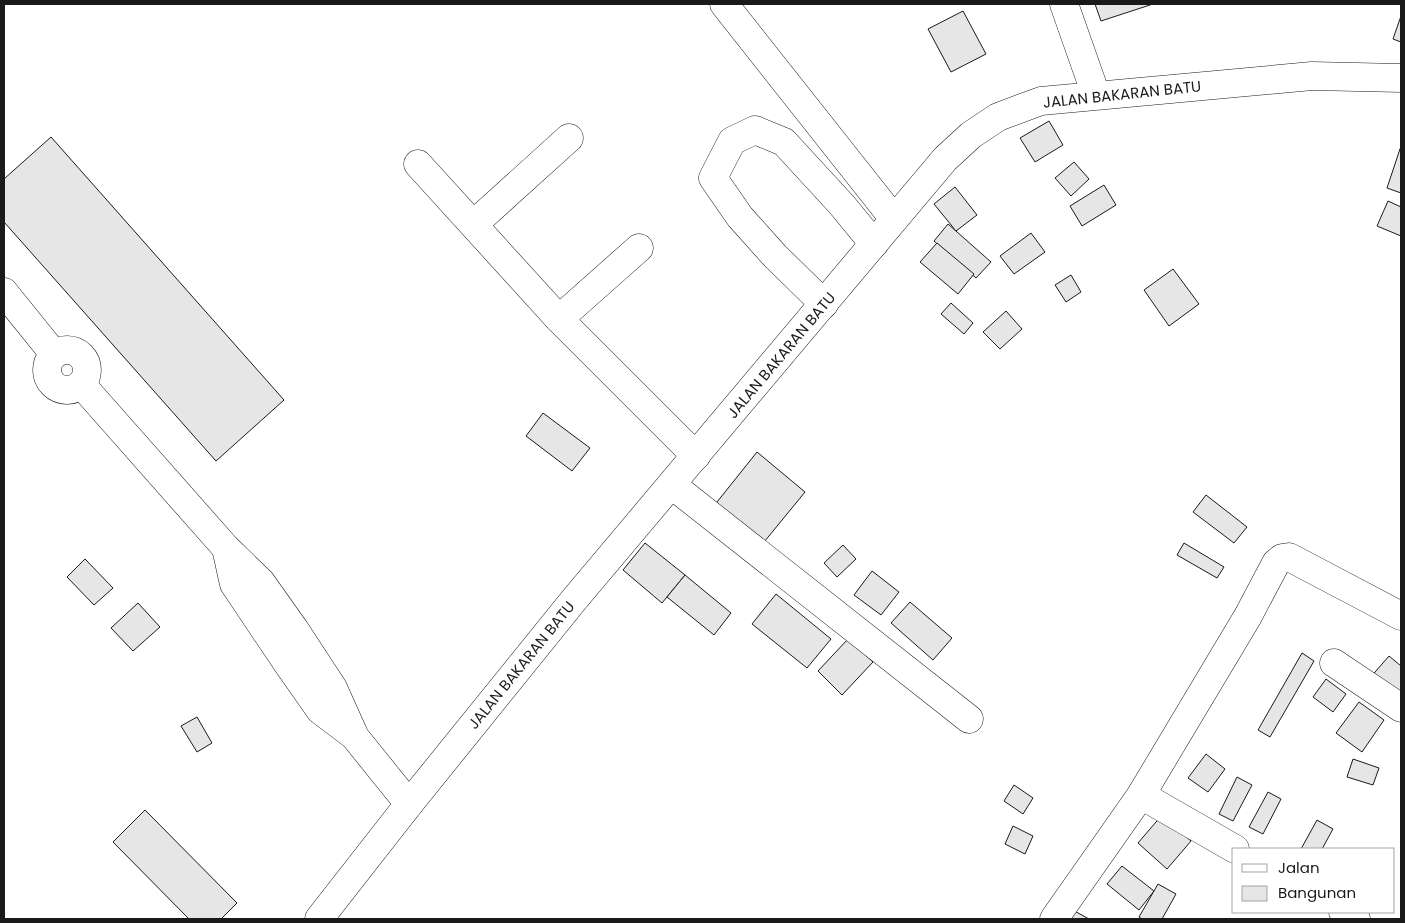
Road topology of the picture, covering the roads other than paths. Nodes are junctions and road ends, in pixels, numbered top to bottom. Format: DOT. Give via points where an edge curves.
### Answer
graph roads {
  1 [pos="724,4"];
  2 [pos="1064,4"];
  3 [pos="1401,78"];
  4 [pos="1096,95"];
  5 [pos="570,138"];
  6 [pos="418,164"];
  7 [pos="894,219"];
  8 [pos="474,224"];
  9 [pos="874,244"];
  10 [pos="639,248"];
  11 [pos="4,292"];
  12 [pos="824,304"];
  13 [pos="559,319"];
  14 [pos="696,456"];
  15 [pos="672,485"];
  16 [pos="1401,616"];
  17 [pos="1334,663"];
  18 [pos="1401,708"];
  19 [pos="969,719"];
  20 [pos="1141,795"];
  21 [pos="409,804"];
  22 [pos="1233,848"];
  23 [pos="1345,913"];
  24 [pos="319,919"];
  25 [pos="1054,919"];
  26 [pos="1356,919"];
  1 -- 7 [label="main road"];
  2 -- 4 [label="main road"];
  3 -- 4 [label="main road, JALAN BAKARAN BATU" via="1312,76"];
  4 -- 7 [label="main road, JALAN BAKARAN BATU" via="1041,101 998,117 971,135 945,160"];
  5 -- 8 [label="main road"];
  6 -- 8 [label="main road"];
  7 -- 9 [label="main road, JALAN BAKARAN BATU"];
  8 -- 13 [label="main road"];
  9 -- 12 [label="main road, JALAN BAKARAN BATU"];
  9 -- 12 [label="main road" via="784,142 756,130 732,141 713,178 740,217"];
  10 -- 13 [label="main road"];
  11 -- 21 [label="main road" via="54,354 68,350 81,356 86,370 81,384 226,548 234,584 320,710 355,737"];
  12 -- 14 [label="main road, JALAN BAKARAN BATU"];
  13 -- 14 [label="main road"];
  14 -- 15 [label="main road, JALAN BAKARAN BATU"];
  15 -- 19 [label="main road"];
  15 -- 21 [label="main road, JALAN BAKARAN BATU"];
  16 -- 20 [label="main road" via="1289,557 1282,558 1276,563"];
  17 -- 18 [label="main road"];
  20 -- 22 [label="main road"];
  20 -- 25 [label="main road"];
  21 -- 24 [label="main road, JALAN BAKARAN BATU"];
  23 -- 26 [label="main road"];
}
